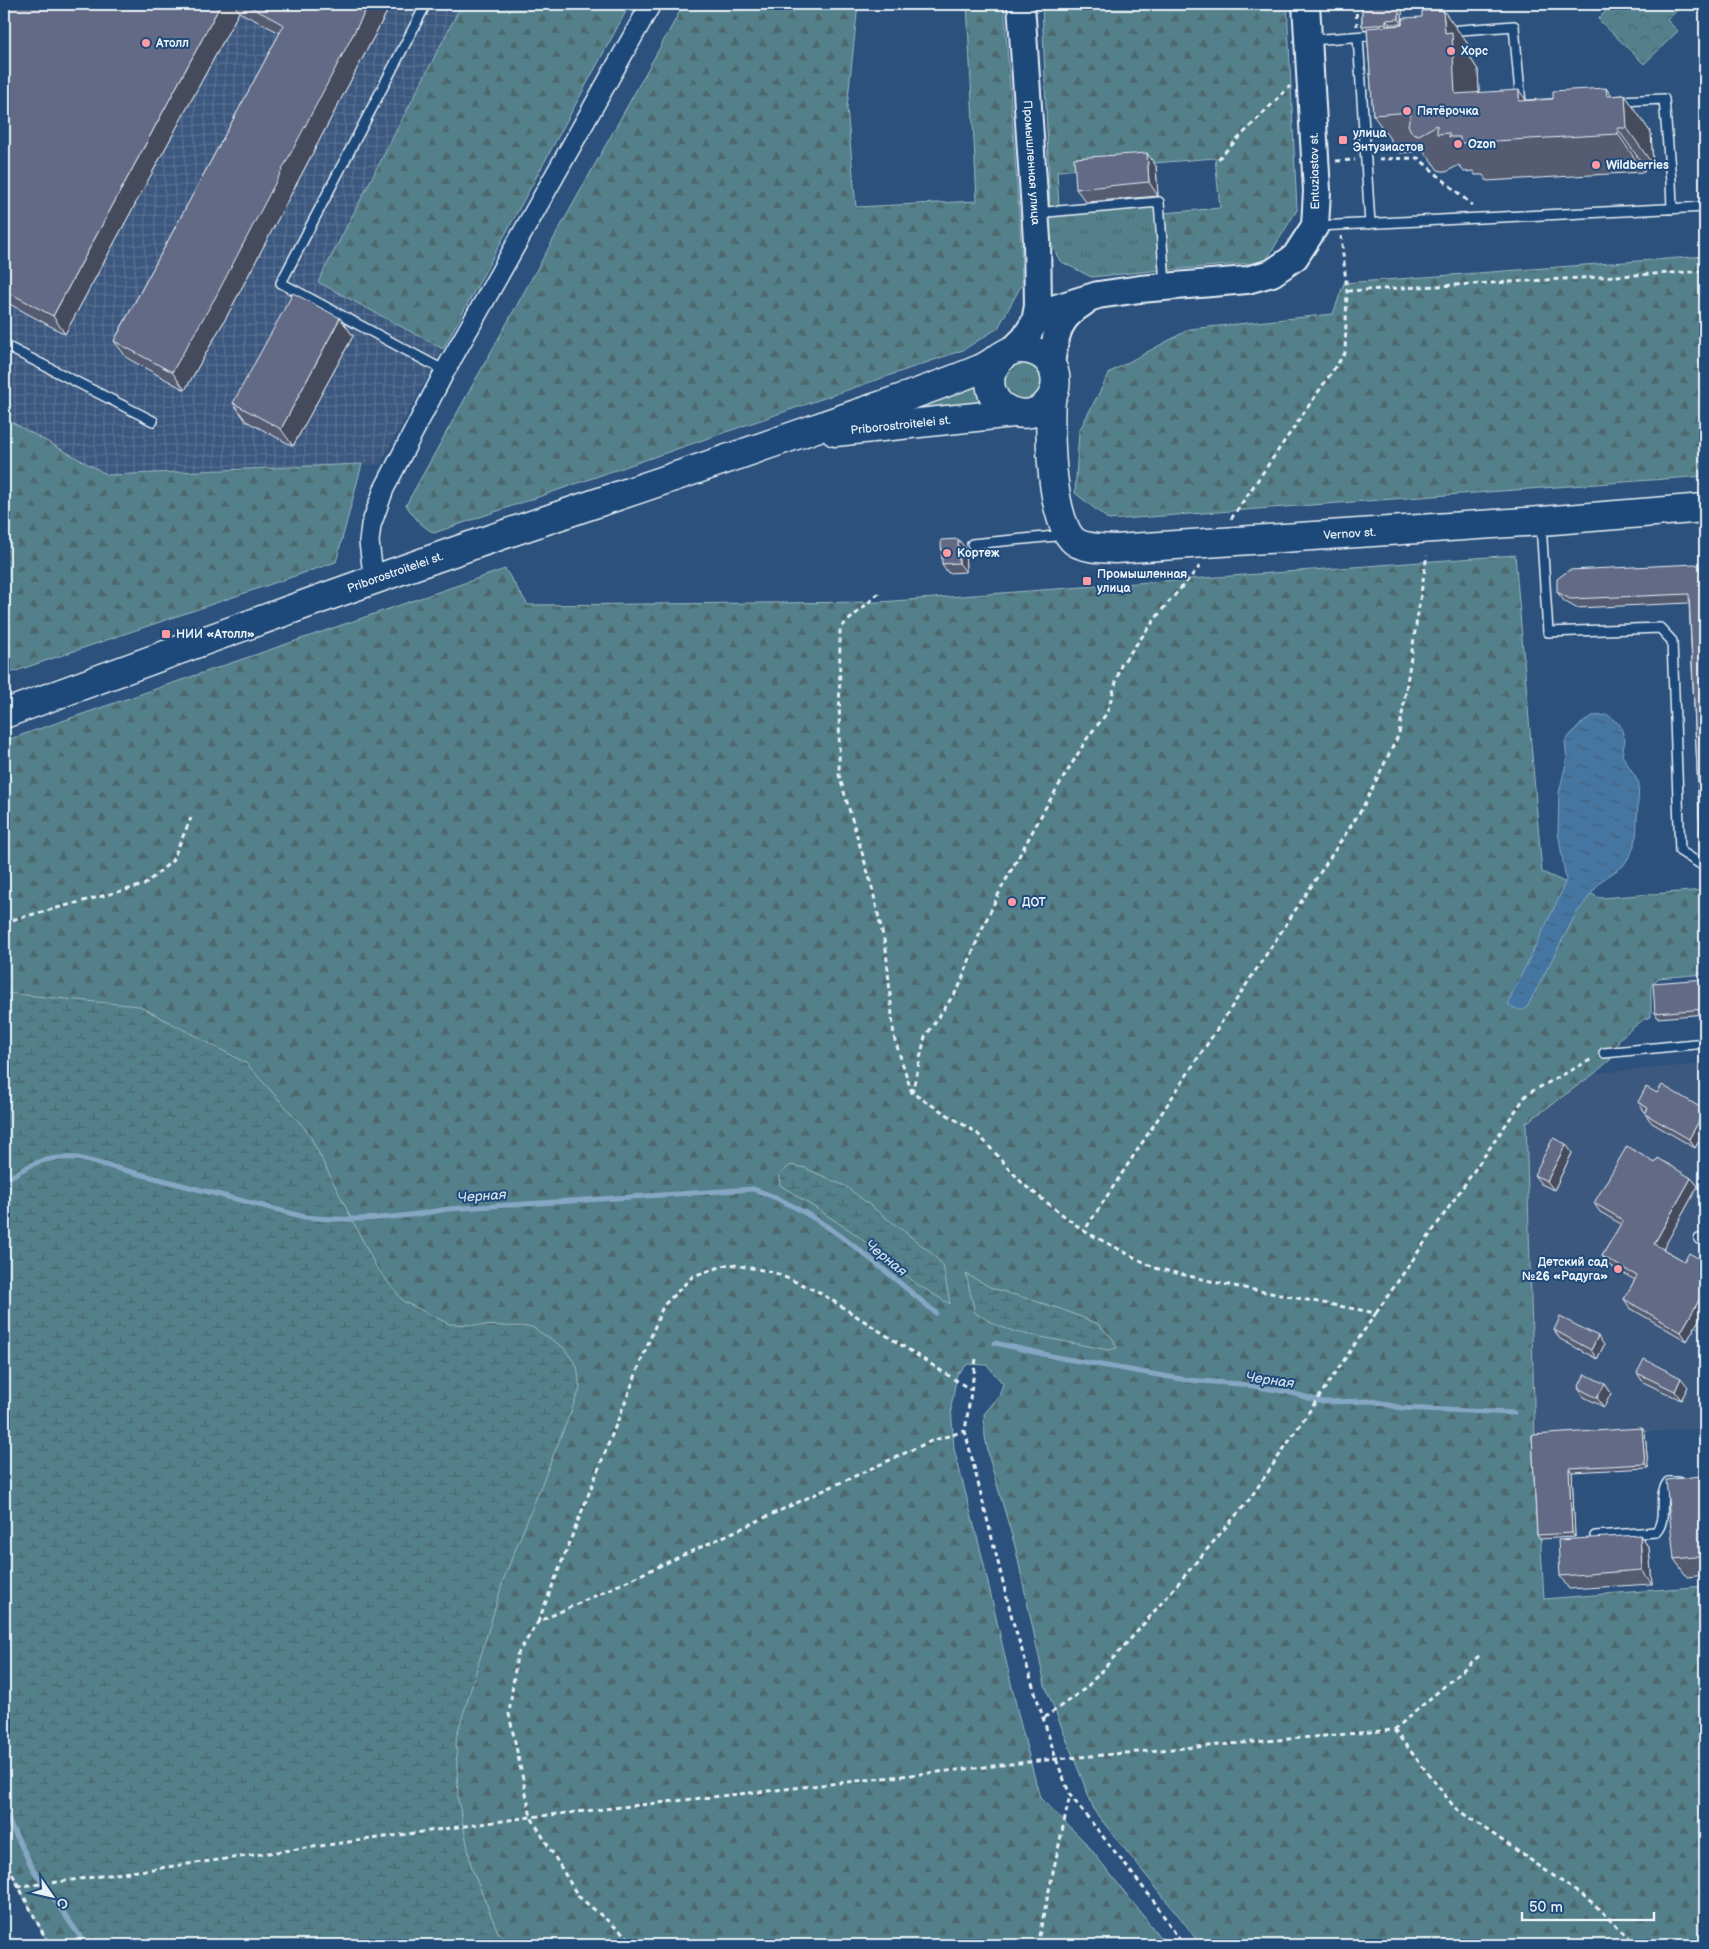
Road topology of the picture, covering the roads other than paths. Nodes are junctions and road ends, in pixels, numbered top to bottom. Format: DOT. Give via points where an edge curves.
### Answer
graph roads {
  1 [pos="426,4"];
  2 [pos="651,4"];
  3 [pos="1021,4"];
  4 [pos="1306,4"];
  5 [pos="1435,32"];
  6 [pos="1385,35"];
  7 [pos="1358,37"];
  8 [pos="1308,40"];
  9 [pos="1607,102"];
  10 [pos="1531,106"];
  11 [pos="1705,207"];
  12 [pos="1672,210"];
  13 [pos="1036,213"];
  14 [pos="1370,224"];
  15 [pos="1315,226"];
  16 [pos="1166,287"];
  17 [pos="1098,295"];
  18 [pos="1035,322"];
  19 [pos="4,345"];
  20 [pos="1007,354"];
  21 [pos="1051,363"];
  22 [pos="446,372"];
  23 [pos="1051,399"];
  24 [pos="1017,414"];
  25 [pos="153,421"];
  26 [pos="789,437"];
  27 [pos="1052,466"];
  28 [pos="1705,508"];
  29 [pos="1541,521"];
  30 [pos="1068,535"];
  31 [pos="972,544"];
  32 [pos="378,579"];
  33 [pos="4,714"];
  34 [pos="1705,867"];
  35 [pos="1705,1043"];
  36 [pos="1604,1053"];
  37 [pos="1687,1481"];
  38 [pos="1595,1536"];
  1 -- 22 [label="lane" via="282,283"];
  2 -- 22 [label="street"];
  3 -- 13 [label="street, Промышленная улица"];
  4 -- 8 [label="street, Entuziastov st."];
  5 -- 10 [label="lane" via="1514,26 1521,107"];
  6 -- 7 [label="lane"];
  7 -- 8 [label="lane"];
  7 -- 14 [label="lane"];
  8 -- 15 [label="street, Entuziastov st." via="1317,190"];
  9 -- 12 [label="lane" via="1664,99"];
  11 -- 12 [label="lane"];
  12 -- 14 [label="lane"];
  13 -- 16 [label="lane" via="1159,202"];
  13 -- 18 [label="street, Промышленная улица" via="1038,306"];
  14 -- 15 [label="lane"];
  15 -- 16 [label="street, Entuziastov st." via="1295,257 1272,273 1247,280"];
  16 -- 17 [label="street"];
  17 -- 18 [label="street" via="1053,309"];
  17 -- 21 [label="street" via="1065,317 1057,330"];
  18 -- 20 [label="street" via="1025,338"];
  19 -- 25 [label="lane"];
  20 -- 21 [label="main road" via="1029,349"];
  20 -- 24 [label="main road" via="991,372 990,385 995,399 1004,409"];
  20 -- 26 [label="main road, Priborostroitelei st." via="984,368"];
  21 -- 23 [label="main road" via="1056,381"];
  22 -- 32 [label="street" via="384,489 371,524 372,566"];
  23 -- 24 [label="main road" via="1035,412"];
  23 -- 27 [label="main road"];
  24 -- 26 [label="main road, Priborostroitelei st."];
  24 -- 27 [label="main road" via="1033,425"];
  26 -- 32 [label="main road, Priborostroitelei st."];
  27 -- 30 [label="main road" via="1062,524"];
  28 -- 29 [label="main road, Vernov st."];
  29 -- 30 [label="main road, Vernov st." via="1115,549 1091,548 1077,543"];
  29 -- 34 [label="lane" via="1548,632 1660,628 1672,641 1680,852"];
  30 -- 31 [label="lane"];
  32 -- 33 [label="main road, Priborostroitelei st."];
  35 -- 36 [label="lane"];
  37 -- 38 [label="lane" via="1668,1482 1662,1490 1663,1524 1656,1532"];
}
